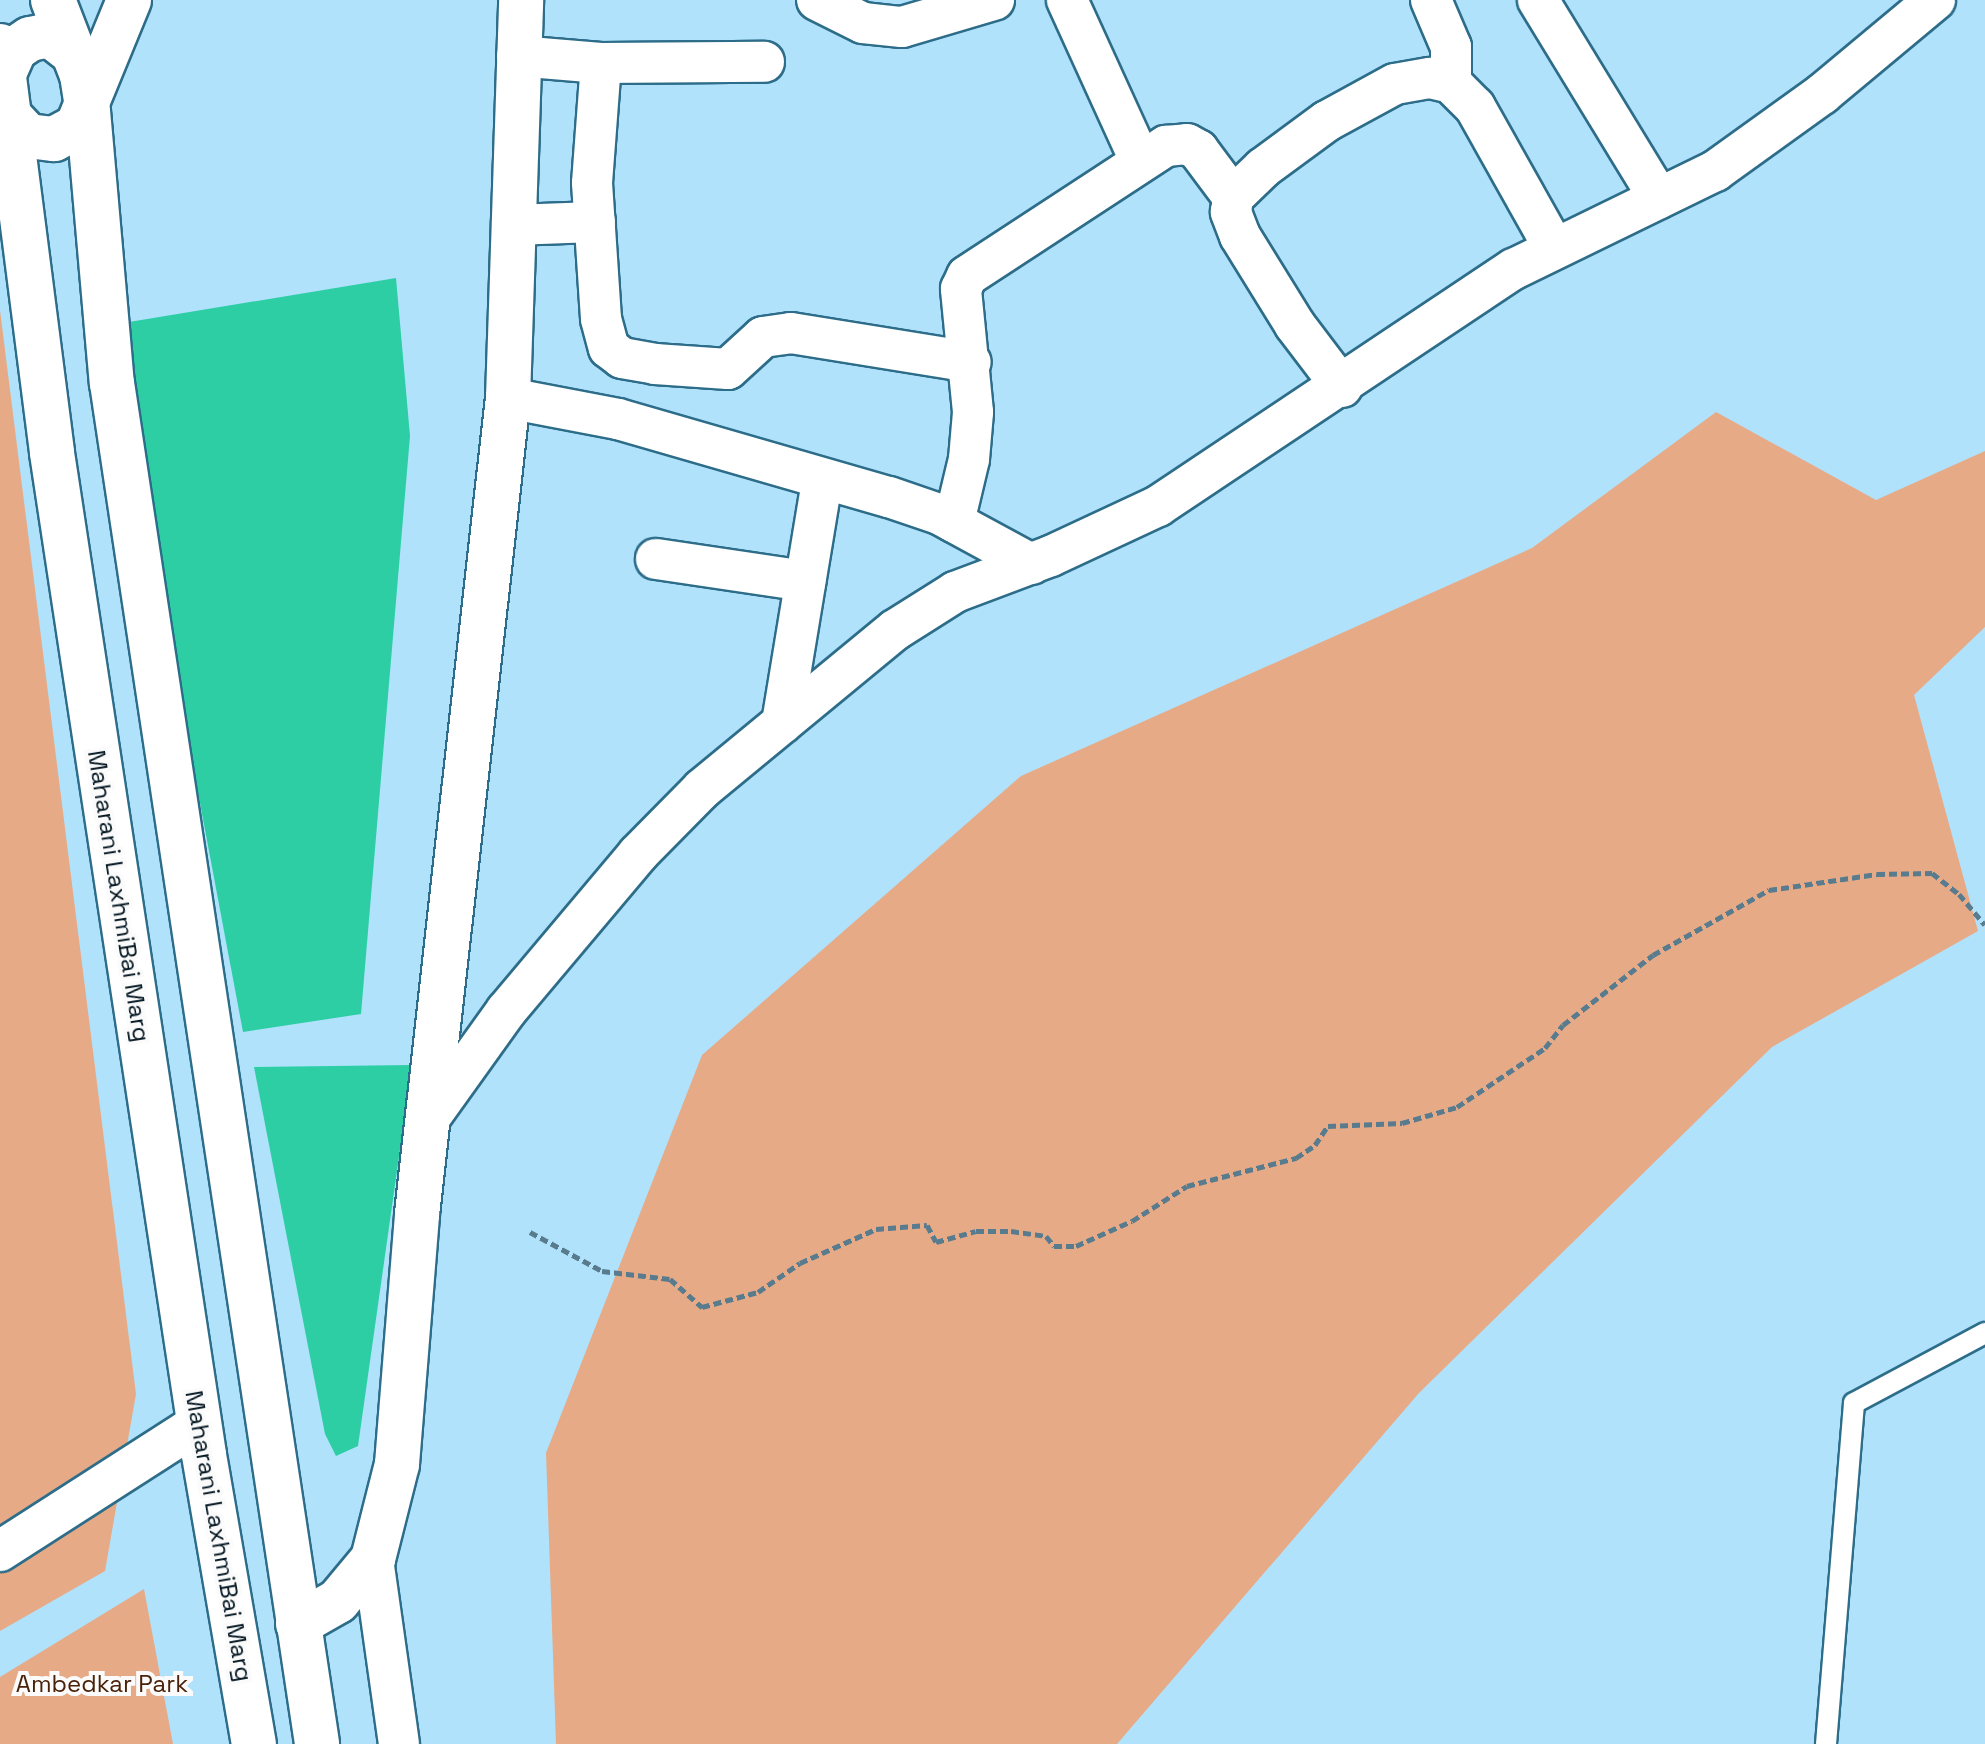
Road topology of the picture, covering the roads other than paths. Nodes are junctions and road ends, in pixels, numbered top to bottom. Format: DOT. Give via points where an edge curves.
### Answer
graph roads {
  1 [pos="53,0"];
  2 [pos="129,0"];
  3 [pos="521,0"];
  4 [pos="817,0"];
  5 [pos="994,0"];
  6 [pos="1067,0"];
  7 [pos="1431,0"];
  8 [pos="1538,0"];
  9 [pos="1935,0"];
  10 [pos="72,52"];
  11 [pos="517,56"];
  12 [pos="3,57"];
  13 [pos="764,62"];
  14 [pos="601,63"];
  15 [pos="1451,83"];
  16 [pos="88,111"];
  17 [pos="12,119"];
  18 [pos="1140,160"];
  19 [pos="1233,197"];
  20 [pos="1659,198"];
  21 [pos="595,222"];
  22 [pos="512,225"];
  23 [pos="1553,246"];
  24 [pos="971,362"];
  25 [pos="1342,387"];
  26 [pos="508,398"];
  27 [pos="822,481"];
  28 [pos="954,522"];
  29 [pos="656,559"];
  30 [pos="1031,564"];
  31 [pos="805,581"];
  32 [pos="782,723"];
  33 [pos="428,1120"];
  34 [pos="1985,1333"];
  35 [pos="199,1423"];
  36 [pos="0,1551"];
  37 [pos="373,1559"];
  38 [pos="298,1624"];
  39 [pos="254,1744"];
  40 [pos="317,1744"];
  41 [pos="399,1744"];
  42 [pos="1826,1744"];
  1 -- 10 [label="main road"];
  2 -- 16 [label="main road"];
  3 -- 11 [label="main road"];
  4 -- 5 [label="street" via="863,23 902,27"];
  6 -- 18 [label="street"];
  7 -- 15 [label="street" via="1451,47"];
  8 -- 20 [label="street"];
  9 -- 20 [label="street" via="1753,144 1715,171"];
  10 -- 12 [label="main road" via="50,35 30,39"];
  10 -- 16 [label="main road"];
  11 -- 14 [label="street"];
  11 -- 22 [label="main road"];
  12 -- 17 [label="main road, Maharani LaxhmiBai Marg"];
  13 -- 14 [label="street"];
  14 -- 21 [label="street"];
  15 -- 19 [label="street" via="1430,78 1395,84 1327,121"];
  15 -- 23 [label="street" via="1475,107"];
  16 -- 17 [label="main road" via="77,127 54,139 28,136"];
  16 -- 38 [label="main road" via="112,383"];
  17 -- 35 [label="main road, Maharani LaxhmiBai Marg" via="52,453"];
  18 -- 19 [label="street" via="1166,146 1187,144 1198,150"];
  18 -- 24 [label="street" via="967,276 961,289"];
  19 -- 25 [label="street" via="1231,212 1240,236 1295,325"];
  20 -- 23 [label="street"];
  21 -- 22 [label="street"];
  21 -- 24 [label="street" via="603,337 622,358 728,369 763,337 791,333"];
  22 -- 26 [label="main road"];
  23 -- 25 [label="street"];
  24 -- 28 [label="street" via="969,459"];
  25 -- 30 [label="street" via="1158,506"];
  26 -- 27 [label="street" via="618,419"];
  26 -- 33 [label="main road"];
  27 -- 28 [label="street" via="889,497"];
  27 -- 31 [label="street"];
  28 -- 30 [label="street"];
  29 -- 31 [label="street"];
  30 -- 32 [label="street" via="927,608"];
  31 -- 32 [label="street"];
  32 -- 33 [label="street" via="702,789 638,854 506,1011"];
  33 -- 37 [label="main road" via="397,1464"];
  34 -- 42 [label="lane" via="1854,1403"];
  35 -- 36 [label="street"];
  35 -- 39 [label="main road, Maharani LaxhmiBai Marg"];
  37 -- 38 [label="main road" via="338,1601"];
  37 -- 41 [label="street"];
  38 -- 40 [label="main road"];
}
